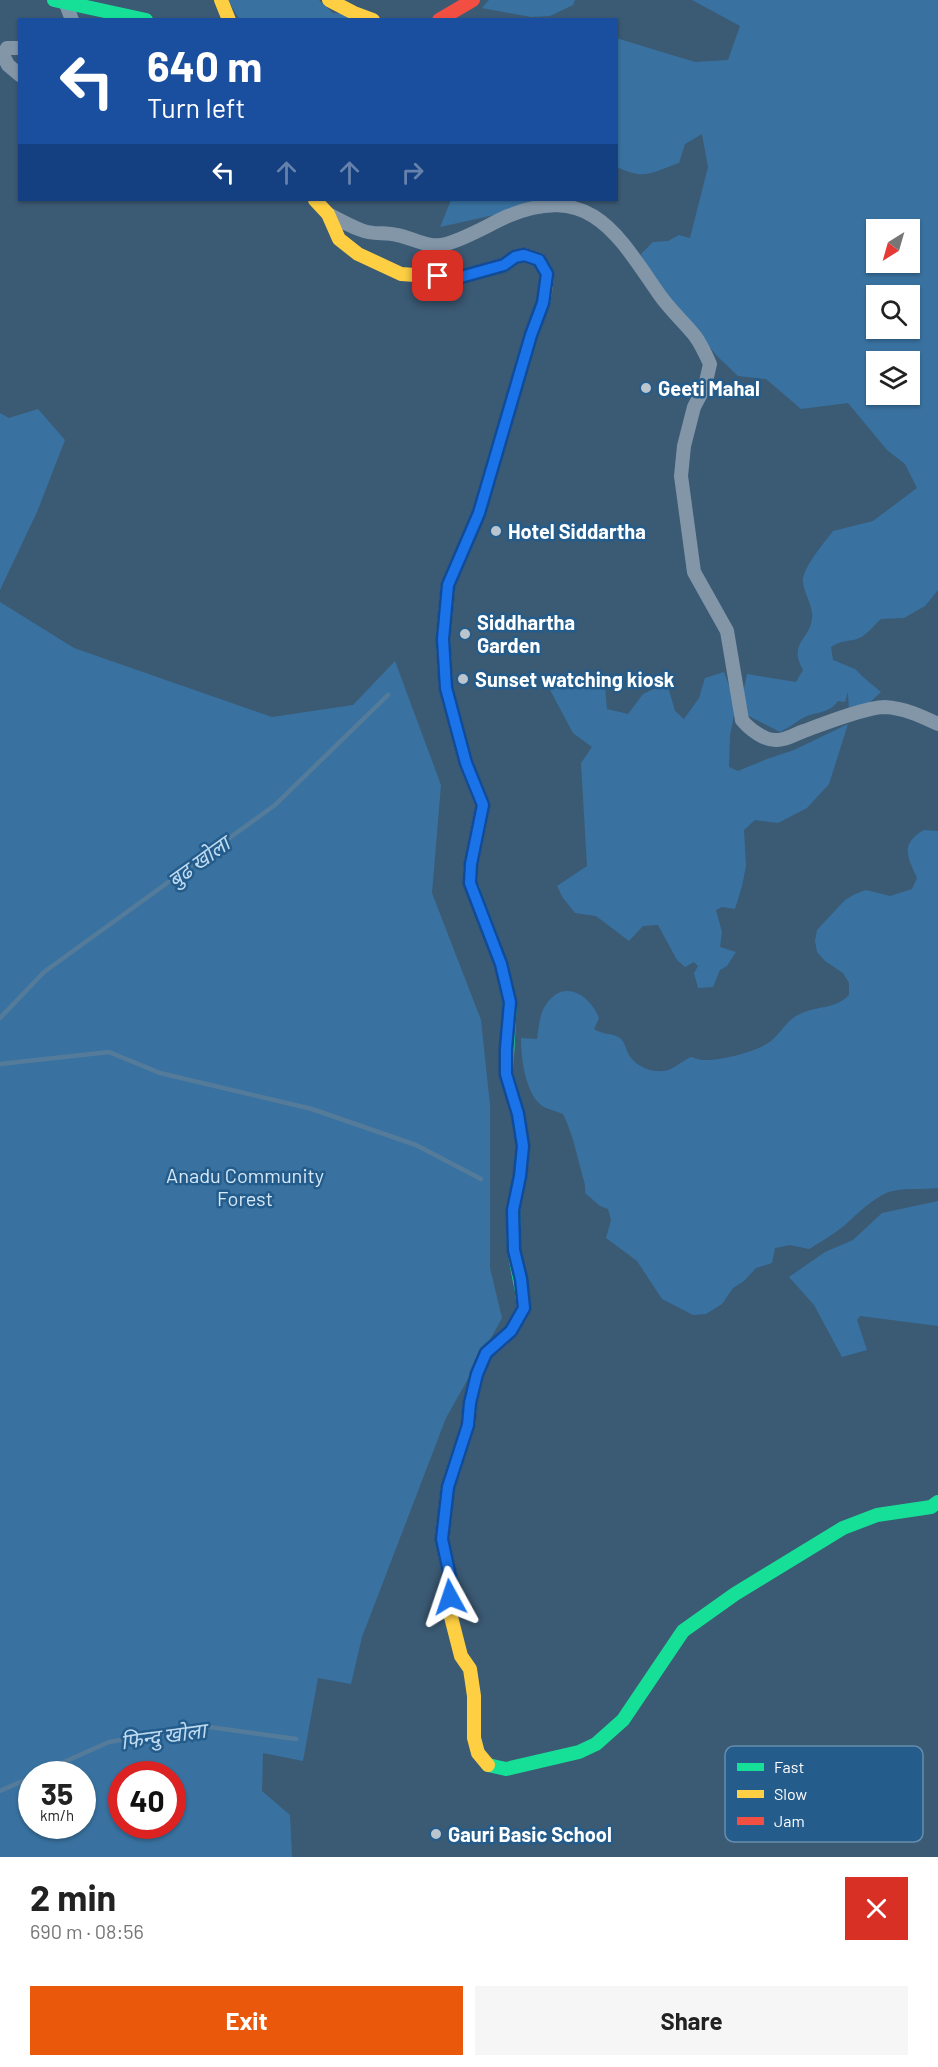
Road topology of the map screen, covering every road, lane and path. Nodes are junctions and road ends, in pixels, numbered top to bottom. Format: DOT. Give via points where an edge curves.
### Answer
graph roads {
  1 [pos="221,0"];
  2 [pos="329,0"];
  3 [pos="473,0"];
  4 [pos="60,2"];
  5 [pos="71,18"];
  6 [pos="136,18"];
  7 [pos="228,18"];
  8 [pos="368,18"];
  9 [pos="442,18"];
  10 [pos="18,48"];
  11 [pos="18,73"];
  12 [pos="316,201"];
  13 [pos="328,214"];
  14 [pos="938,724"];
  15 [pos="938,1503"];
  1 -- 7 [label="street"];
  2 -- 8 [label="street"];
  3 -- 9 [label="street"];
  4 -- 5 [label="street"];
  4 -- 6 [label="street"];
  10 -- 11 [label="street" via="7,48 3,55"];
  12 -- 13 [label="street"];
  13 -- 14 [label="street" via="363,231 395,234 429,245 444,244 510,215 552,204 571,207 606,224 696,337 710,364 694,407 681,476 694,572 727,631 742,720 765,738 777,741 883,707 910,712"];
  13 -- 15 [label="street" via="339,239 358,254 401,273 457,278 524,255 539,260 547,274 543,303 479,513 448,585 443,639 446,688 466,763 483,805 470,883 501,964 510,1002 506,1074 523,1146 513,1210 514,1250 524,1308 511,1331 486,1353 477,1374 468,1425 448,1487 442,1539 451,1581 450,1613 461,1656 470,1669 478,1753 489,1766 506,1769 579,1752 596,1744 623,1720 683,1631 735,1594 843,1528 877,1515"];
}
